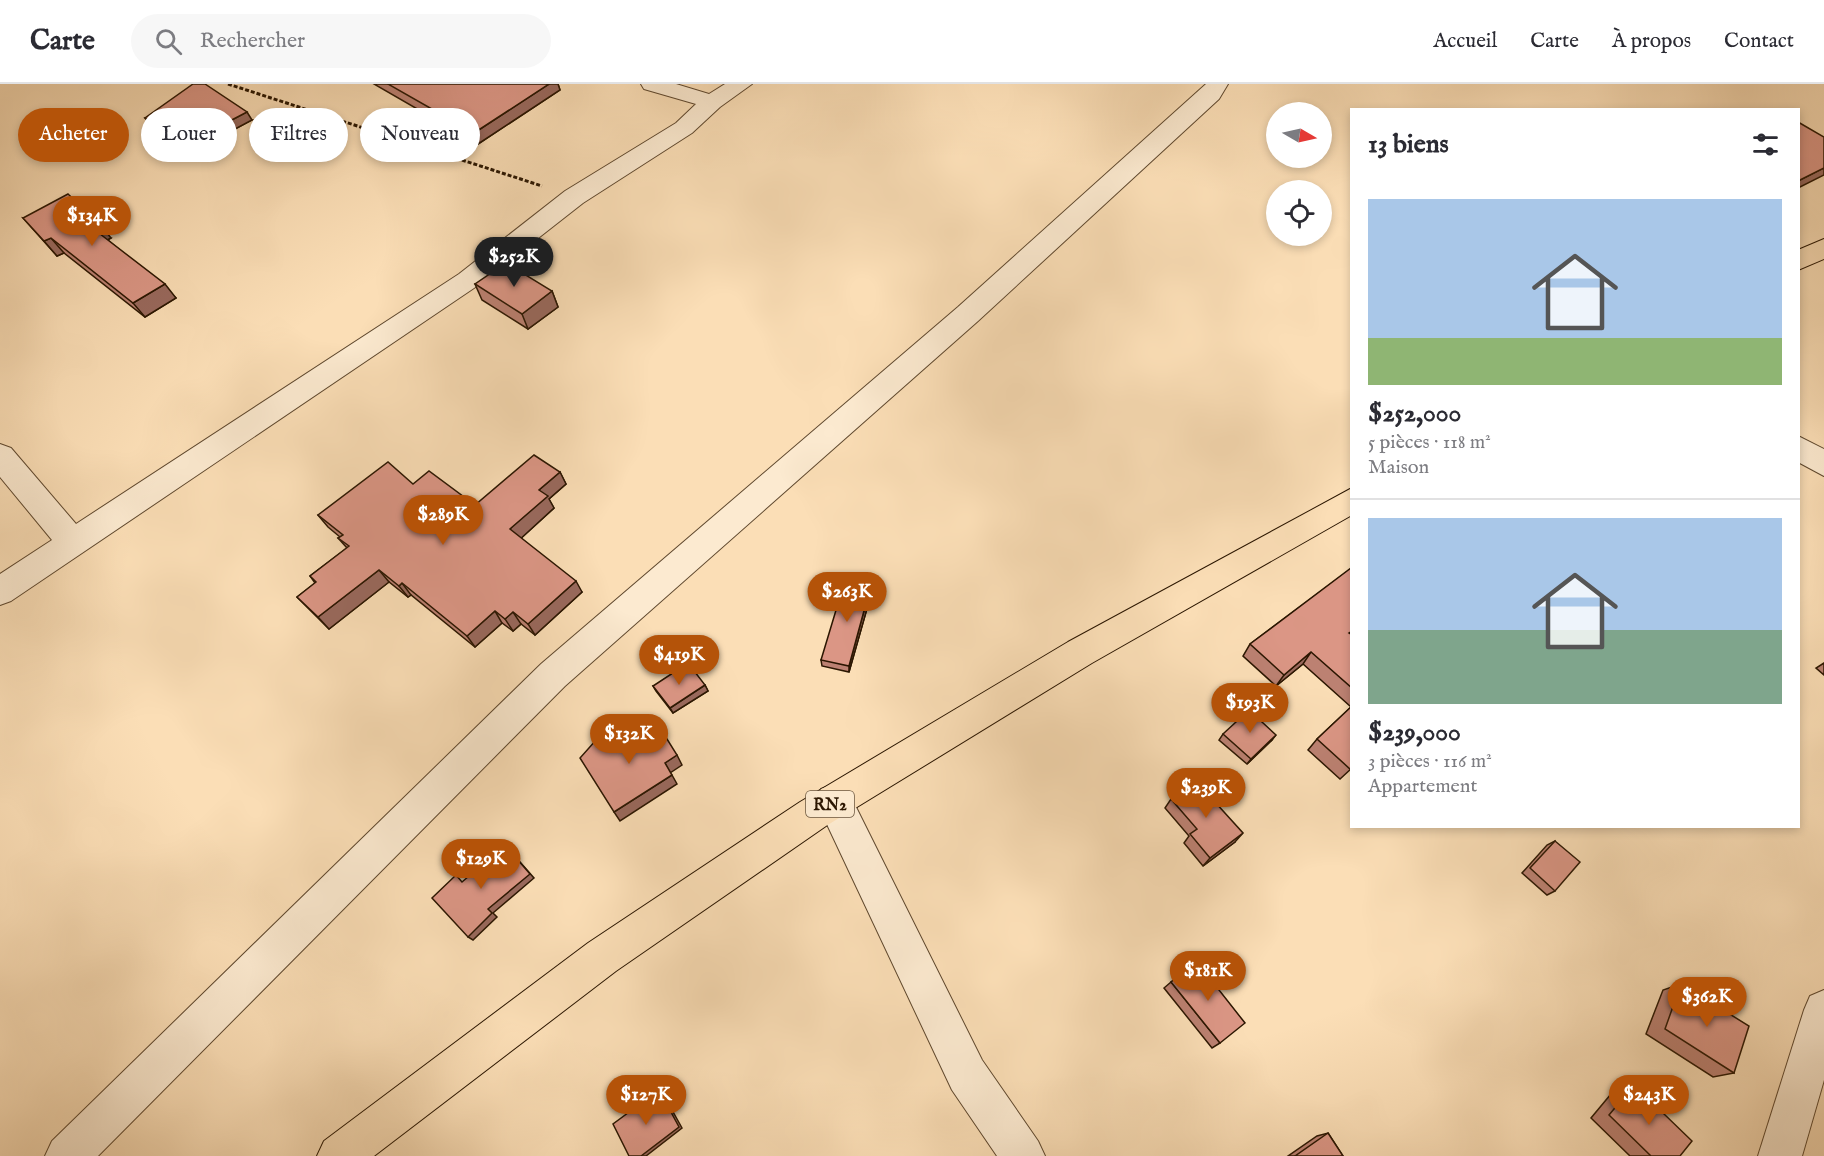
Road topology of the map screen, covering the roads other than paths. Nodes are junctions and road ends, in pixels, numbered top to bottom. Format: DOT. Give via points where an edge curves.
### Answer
graph roads {
  1 [pos="652,84"];
  2 [pos="741,84"];
  3 [pos="1217,84"];
  4 [pos="712,102"];
  5 [pos="1824,248"];
  6 [pos="1800,260"];
  7 [pos="1800,448"];
  8 [pos="0,456"];
  9 [pos="1824,464"];
  10 [pos="1350,501"];
  11 [pos="73,542"];
  12 [pos="0,591"];
  13 [pos="834,801"];
  14 [pos="1824,1010"];
  15 [pos="67,1156"];
  16 [pos="339,1156"];
  17 [pos="1023,1156"];
  18 [pos="1780,1156"];
  1 -- 4 [label="street"];
  2 -- 4 [label="street"];
  3 -- 15 [label="street" via="1211,94 968,314 553,675"];
  4 -- 11 [label="street" via="684,128 574,197 468,280"];
  5 -- 6 [label="highway"];
  7 -- 9 [label="street"];
  8 -- 11 [label="street"];
  10 -- 13 [label="highway, RN2" via="958,723"];
  11 -- 12 [label="street"];
  13 -- 16 [label="highway, RN2" via="640,930"];
  13 -- 17 [label="street" via="967,1075"];
  14 -- 18 [label="street"];
}
